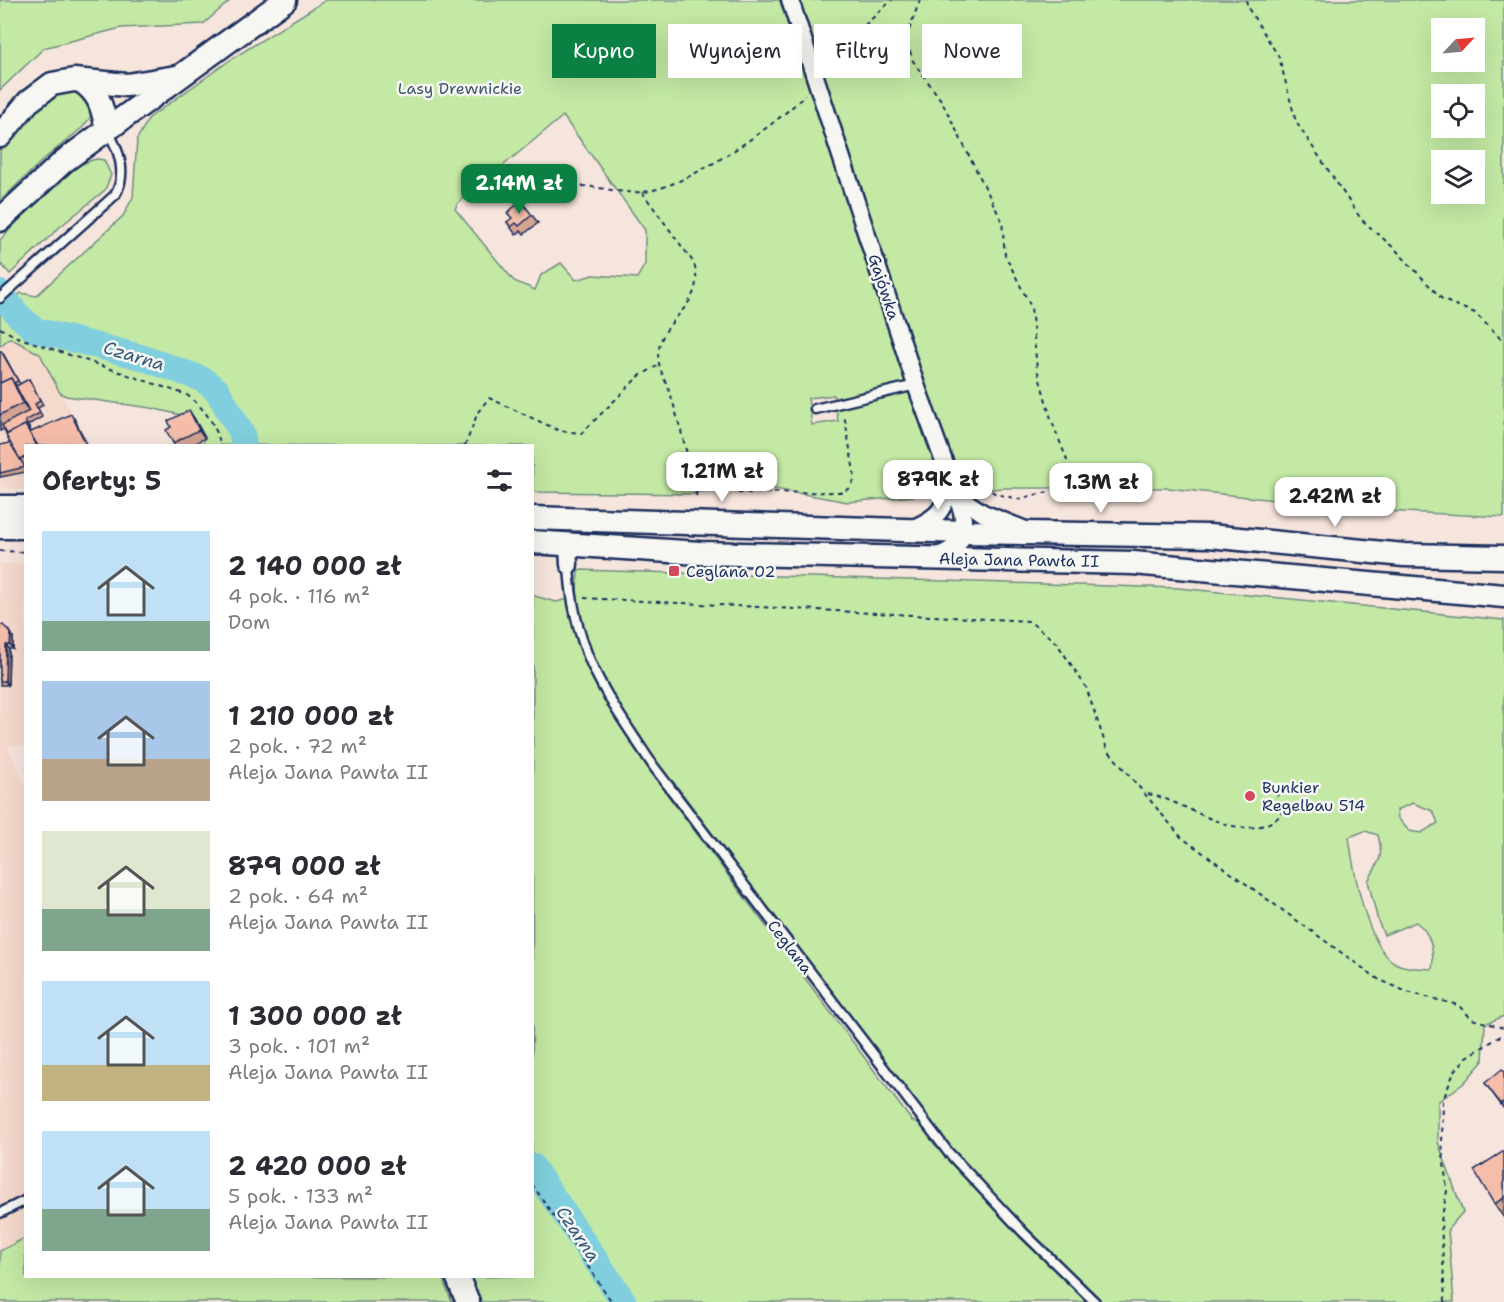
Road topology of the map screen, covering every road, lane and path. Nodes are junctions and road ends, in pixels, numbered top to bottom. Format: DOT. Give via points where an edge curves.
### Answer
graph roads {
  1 [pos="285,0"];
  2 [pos="790,0"];
  3 [pos="892,0"];
  4 [pos="920,0"];
  5 [pos="1246,0"];
  6 [pos="868,24"];
  7 [pos="814,71"];
  8 [pos="183,76"];
  9 [pos="815,78"];
  10 [pos="816,78"];
  11 [pos="81,81"];
  12 [pos="107,129"];
  13 [pos="0,136"];
  14 [pos="537,191"];
  15 [pos="642,192"];
  16 [pos="0,220"];
  17 [pos="0,298"];
  18 [pos="0,328"];
  19 [pos="1504,342"];
  20 [pos="658,366"];
  21 [pos="916,385"];
  22 [pos="842,402"];
  23 [pos="815,409"];
  24 [pos="220,444"];
  25 [pos="466,444"];
  26 [pos="949,476"];
  27 [pos="738,493"];
  28 [pos="957,496"];
  29 [pos="697,498"];
  30 [pos="0,507"];
  31 [pos="24,507"];
  32 [pos="534,518"];
  33 [pos="0,527"];
  34 [pos="24,527"];
  35 [pos="910,530"];
  36 [pos="965,532"];
  37 [pos="1035,533"];
  38 [pos="534,543"];
  39 [pos="0,551"];
  40 [pos="24,552"];
  41 [pos="569,555"];
  42 [pos="1504,557"];
  43 [pos="931,558"];
  44 [pos="1504,596"];
  45 [pos="571,598"];
  46 [pos="1275,786"];
  47 [pos="1148,794"];
  48 [pos="1504,1028"];
  49 [pos="1504,1034"];
  50 [pos="534,1187"];
  51 [pos="24,1201"];
  52 [pos="0,1214"];
  53 [pos="458,1278"];
  54 [pos="468,1302"];
  55 [pos="612,1302"];
  56 [pos="1095,1302"];
  57 [pos="1444,1302"];
  1 -- 8 [label="main road"];
  2 -- 7 [label="street, Gajówka"];
  3 -- 6 [label="path"];
  4 -- 26 [label="path" via="906,38 913,61 941,100 1002,221 1005,255 1031,307 1037,369 1066,460 1065,475 1056,490 1018,499 996,494 960,470"];
  5 -- 19 [label="path" via="1279,57 1296,123 1361,219 1443,300 1475,313"];
  8 -- 11 [label="main road" via="127,85"];
  8 -- 12 [label="main road"];
  9 -- 15 [label="path" via="793,107 754,138 667,187"];
  10 -- 21 [label="street, Gajówka"];
  11 -- 12 [label="main road" via="99,98"];
  11 -- 13 [label="main road" via="61,81 40,91"];
  12 -- 16 [label="main road" via="51,172"];
  12 -- 17 [label="lane" via="121,163 117,191"];
  14 -- 15 [label="path" via="578,186"];
  15 -- 20 [label="path" via="694,262 698,275 692,299 659,346"];
  18 -- 24 [label="path" via="187,395 212,422"];
  20 -- 25 [label="path" via="638,377 582,433 560,431 489,398 478,412"];
  20 -- 29 [label="path" via="670,393"];
  21 -- 22 [label="lane"];
  21 -- 26 [label="street, Gajówka"];
  22 -- 23 [label="lane"];
  22 -- 27 [label="path" via="855,478 850,488 841,492"];
  26 -- 28 [label="street, Gajówka"];
  26 -- 35 [label="street" via="944,507 938,515"];
  28 -- 36 [label="street, Gajówka"];
  28 -- 37 [label="street" via="983,513"];
  30 -- 31 [label="main road"];
  32 -- 35 [label="main road, Aleja Jana Pawła II"];
  33 -- 34 [label="main road"];
  35 -- 36 [label="main road, Aleja Jana Pawła II"];
  36 -- 37 [label="main road, Aleja Jana Pawła II"];
  36 -- 43 [label="street" via="951,549"];
  37 -- 42 [label="main road, Aleja Jana Pawła II" via="1209,536 1404,555"];
  38 -- 41 [label="main road, Aleja Jana Pawła II"];
  39 -- 40 [label="path"];
  41 -- 43 [label="main road, Aleja Jana Pawła II" via="700,553"];
  41 -- 45 [label="lane, Ceglana"];
  43 -- 44 [label="main road, Aleja Jana Pawła II" via="1155,564"];
  45 -- 47 [label="path" via="1029,621 1056,642 1086,687 1107,749"];
  45 -- 56 [label="lane, Ceglana" via="576,624 599,681 665,783 948,1152"];
  46 -- 47 [label="path" via="1282,814 1272,824 1260,828 1241,828"];
  47 -- 48 [label="path" via="1181,837 1378,979 1407,992 1458,1005 1472,1018"];
  49 -- 57 [label="path" via="1467,1057 1454,1072 1443,1100 1447,1191 1441,1221"];
  50 -- 55 [label="path"];
  51 -- 52 [label="lane"];
  53 -- 54 [label="main road"];
}
